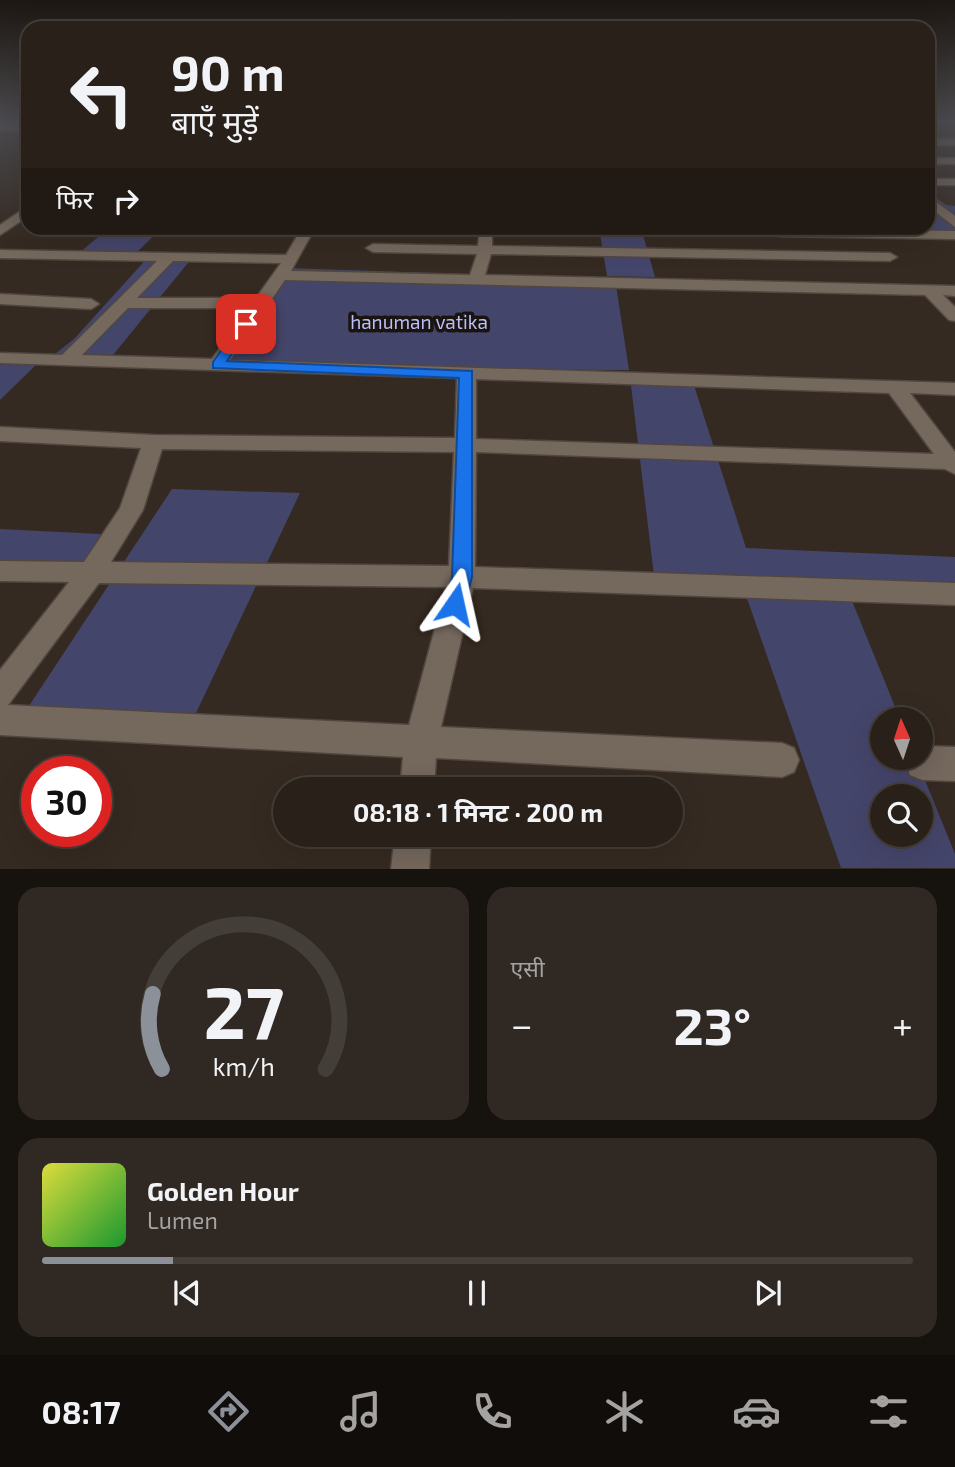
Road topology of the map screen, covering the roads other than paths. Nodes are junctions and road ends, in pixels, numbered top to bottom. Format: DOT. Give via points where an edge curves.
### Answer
graph roads {
  1 [pos="935,182"];
  2 [pos="955,183"];
  3 [pos="935,206"];
  4 [pos="21,215"];
  5 [pos="13,220"];
  6 [pos="21,221"];
  7 [pos="955,223"];
  8 [pos="0,231"];
  9 [pos="935,234"];
  10 [pos="955,234"];
  11 [pos="304,235"];
  12 [pos="486,235"];
  13 [pos="786,235"];
  14 [pos="373,248"];
  15 [pos="485,250"];
  16 [pos="0,254"];
  17 [pos="802,256"];
  18 [pos="890,257"];
  19 [pos="167,259"];
  20 [pos="290,259"];
  21 [pos="281,275"];
  22 [pos="476,281"];
  23 [pos="825,288"];
  24 [pos="929,290"];
  25 [pos="955,291"];
  26 [pos="0,299"];
  27 [pos="123,303"];
  28 [pos="260,303"];
  29 [pos="91,304"];
  30 [pos="952,311"];
  31 [pos="0,358"];
  32 [pos="67,360"];
  33 [pos="218,365"];
  34 [pos="467,374"];
  35 [pos="895,387"];
  36 [pos="955,389"];
  37 [pos="0,434"];
  38 [pos="154,442"];
  39 [pos="465,444"];
  40 [pos="954,464"];
  41 [pos="0,571"];
  42 [pos="91,573"];
  43 [pos="462,577"];
  44 [pos="955,594"];
  45 [pos="0,694"];
  46 [pos="0,720"];
  47 [pos="421,741"];
  48 [pos="782,760"];
  49 [pos="933,763"];
  50 [pos="955,764"];
  51 [pos="418,777"];
  52 [pos="412,847"];
  53 [pos="410,869"];
  1 -- 2 [label="street"];
  3 -- 7 [label="street"];
  4 -- 5 [label="street"];
  5 -- 6 [label="street"];
  5 -- 8 [label="street"];
  9 -- 10 [label="street"];
  11 -- 20 [label="street"];
  12 -- 15 [label="street"];
  13 -- 17 [label="street"];
  14 -- 15 [label="street"];
  15 -- 17 [label="street"];
  15 -- 22 [label="street"];
  16 -- 19 [label="street"];
  17 -- 18 [label="street"];
  17 -- 23 [label="street"];
  19 -- 20 [label="street"];
  19 -- 27 [label="street"];
  20 -- 21 [label="street"];
  21 -- 22 [label="street"];
  21 -- 28 [label="street"];
  22 -- 23 [label="street"];
  23 -- 24 [label="street"];
  24 -- 25 [label="street"];
  24 -- 30 [label="street"];
  26 -- 29 [label="street"];
  27 -- 28 [label="street"];
  27 -- 32 [label="street"];
  28 -- 33 [label="street"];
  31 -- 32 [label="street"];
  32 -- 33 [label="street"];
  33 -- 34 [label="street"];
  34 -- 35 [label="street"];
  34 -- 39 [label="street"];
  35 -- 36 [label="street"];
  35 -- 40 [label="street"];
  37 -- 38 [label="street"];
  38 -- 39 [label="street"];
  38 -- 42 [label="street" via="131,510"];
  39 -- 40 [label="street"];
  39 -- 43 [label="street"];
  41 -- 42 [label="street"];
  42 -- 43 [label="street"];
  42 -- 45 [label="street"];
  43 -- 44 [label="street"];
  43 -- 47 [label="street"];
  46 -- 47 [label="street"];
  47 -- 48 [label="street"];
  47 -- 51 [label="street"];
  49 -- 50 [label="street"];
  52 -- 53 [label="street"];
}
